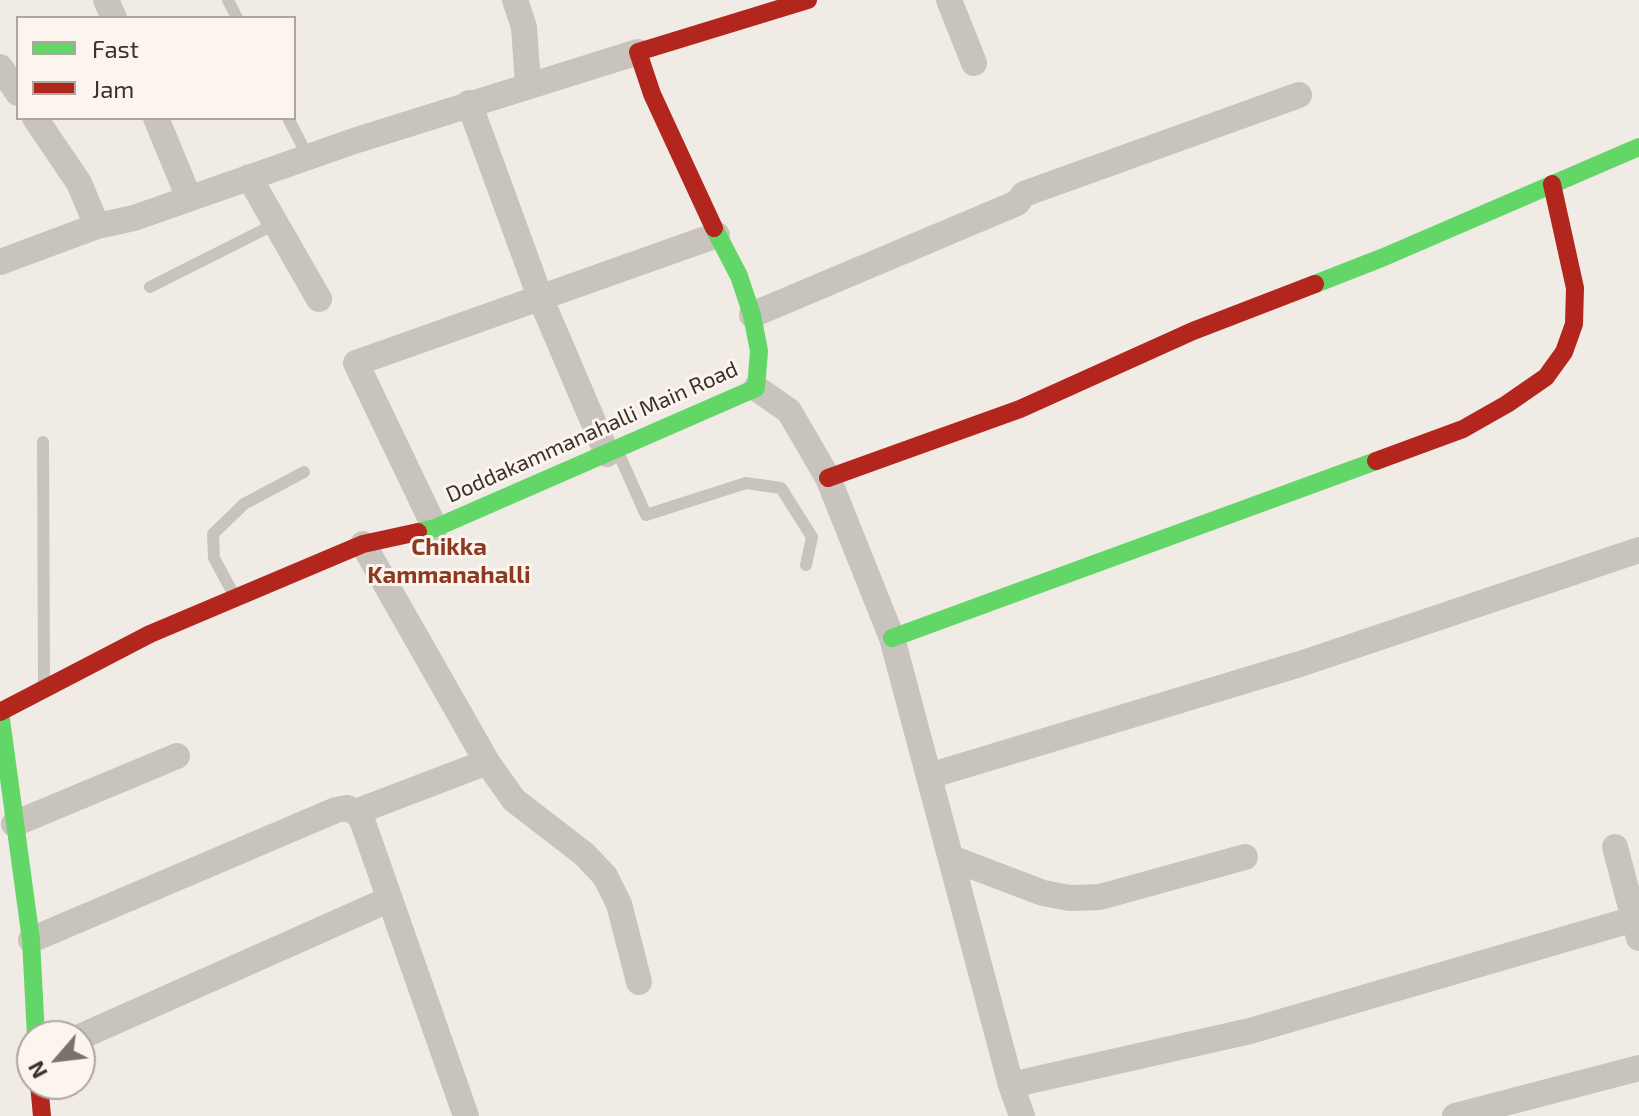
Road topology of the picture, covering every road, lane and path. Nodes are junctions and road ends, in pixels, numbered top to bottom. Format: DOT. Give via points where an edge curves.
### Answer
graph roads {
  1 [pos="515,0"];
  2 [pos="808,0"];
  3 [pos="949,0"];
  4 [pos="638,52"];
  5 [pos="974,63"];
  6 [pos="528,85"];
  7 [pos="1299,95"];
  8 [pos="469,103"];
  9 [pos="36,120"];
  10 [pos="157,120"];
  11 [pos="289,120"];
  12 [pos="1639,147"];
  13 [pos="308,157"];
  14 [pos="249,177"];
  15 [pos="1552,184"];
  16 [pos="189,198"];
  17 [pos="275,224"];
  18 [pos="97,226"];
  19 [pos="717,235"];
  20 [pos="0,262"];
  21 [pos="150,287"];
  22 [pos="540,297"];
  23 [pos="319,299"];
  24 [pos="752,315"];
  25 [pos="756,388"];
  26 [pos="43,442"];
  27 [pos="612,451"];
  28 [pos="304,472"];
  29 [pos="828,478"];
  30 [pos="435,528"];
  31 [pos="363,544"];
  32 [pos="1639,550"];
  33 [pos="806,565"];
  34 [pos="235,598"];
  35 [pos="892,638"];
  36 [pos="44,689"];
  37 [pos="0,712"];
  38 [pos="177,756"];
  39 [pos="487,762"];
  40 [pos="929,776"];
  41 [pos="4,777"];
  42 [pos="356,812"];
  43 [pos="14,824"];
  44 [pos="1615,847"];
  45 [pos="1245,857"];
  46 [pos="951,858"];
  47 [pos="390,899"];
  48 [pos="1636,929"];
  49 [pos="31,940"];
  50 [pos="639,982"];
  51 [pos="35,1020"];
  52 [pos="96,1030"];
  53 [pos="1639,1068"];
  54 [pos="1011,1085"];
  55 [pos="466,1116"];
  56 [pos="1022,1116"];
  57 [pos="1455,1116"];
  1 -- 6 [label="street" via="524,27"];
  2 -- 4 [label="street"];
  3 -- 5 [label="street"];
  4 -- 6 [label="street"];
  4 -- 19 [label="street, Doddakammanahalli Main Road"];
  6 -- 8 [label="street"];
  7 -- 24 [label="street" via="1024,194 1017,203"];
  8 -- 13 [label="street"];
  8 -- 22 [label="street"];
  9 -- 18 [label="street" via="79,183"];
  10 -- 16 [label="street"];
  11 -- 13 [label="lane"];
  12 -- 15 [label="street"];
  13 -- 14 [label="street"];
  14 -- 16 [label="street"];
  14 -- 17 [label="street"];
  15 -- 29 [label="street" via="1193,331 1020,409"];
  15 -- 35 [label="street" via="1575,288 1574,324 1564,352 1546,377 1507,404 1463,429"];
  16 -- 18 [label="street"];
  17 -- 21 [label="lane"];
  17 -- 23 [label="street"];
  18 -- 20 [label="street"];
  19 -- 22 [label="street"];
  19 -- 24 [label="street, Doddakammanahalli Main Road"];
  22 -- 27 [label="street"];
  22 -- 30 [label="street" via="356,363"];
  24 -- 25 [label="street, Doddakammanahalli Main Road" via="759,351"];
  25 -- 27 [label="street, Doddakammanahalli Main Road"];
  25 -- 29 [label="street" via="789,411"];
  26 -- 36 [label="lane"];
  27 -- 30 [label="street, Doddakammanahalli Main Road"];
  27 -- 33 [label="lane" via="646,515 746,483 781,488 812,537"];
  28 -- 34 [label="lane" via="244,504 213,534 214,558"];
  29 -- 35 [label="street"];
  30 -- 31 [label="street, Doddakammanahalli Main Road"];
  31 -- 34 [label="street, Doddakammanahalli Main Road"];
  31 -- 39 [label="street"];
  32 -- 40 [label="street" via="1300,664"];
  34 -- 36 [label="street, Doddakammanahalli Main Road" via="150,634"];
  35 -- 40 [label="street"];
  36 -- 37 [label="street, Doddakammanahalli Main Road"];
  37 -- 41 [label="street"];
  38 -- 43 [label="street"];
  39 -- 42 [label="street"];
  39 -- 50 [label="street" via="514,800 605,876 619,904"];
  40 -- 46 [label="street"];
  41 -- 43 [label="street"];
  42 -- 47 [label="street"];
  42 -- 49 [label="street" via="336,810"];
  43 -- 49 [label="street"];
  44 -- 48 [label="street"];
  45 -- 46 [label="street" via="1100,897 1070,898"];
  46 -- 54 [label="street"];
  47 -- 52 [label="street"];
  47 -- 55 [label="street"];
  48 -- 54 [label="street" via="1250,1031"];
  49 -- 51 [label="street"];
  53 -- 57 [label="street"];
  54 -- 56 [label="street"];
}
